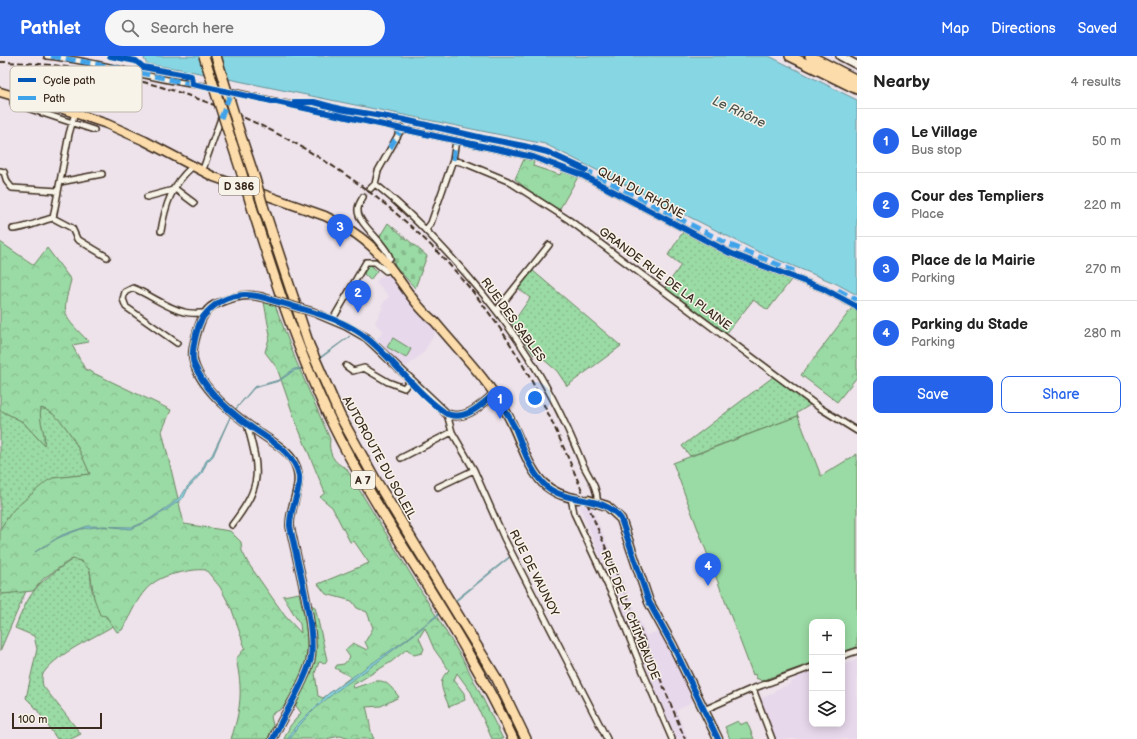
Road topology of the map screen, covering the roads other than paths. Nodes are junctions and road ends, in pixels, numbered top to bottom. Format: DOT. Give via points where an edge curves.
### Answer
graph roads {
  1 [pos="47,56"];
  2 [pos="204,56"];
  3 [pos="216,56"];
  4 [pos="790,56"];
  5 [pos="810,56"];
  6 [pos="840,56"];
  7 [pos="857,64"];
  8 [pos="106,66"];
  9 [pos="142,73"];
  10 [pos="857,80"];
  11 [pos="857,89"];
  12 [pos="0,92"];
  13 [pos="10,94"];
  14 [pos="37,112"];
  15 [pos="71,112"];
  16 [pos="75,113"];
  17 [pos="222,118"];
  18 [pos="71,124"];
  19 [pos="402,128"];
  20 [pos="94,130"];
  21 [pos="456,140"];
  22 [pos="453,160"];
  23 [pos="192,167"];
  24 [pos="0,170"];
  25 [pos="202,172"];
  26 [pos="102,174"];
  27 [pos="60,182"];
  28 [pos="375,184"];
  29 [pos="173,189"];
  30 [pos="370,189"];
  31 [pos="58,191"];
  32 [pos="147,197"];
  33 [pos="363,197"];
  34 [pos="194,203"];
  35 [pos="53,218"];
  36 [pos="13,229"];
  37 [pos="426,230"];
  38 [pos="161,232"];
  39 [pos="549,246"];
  40 [pos="107,257"];
  41 [pos="386,262"];
  42 [pos="392,269"];
  43 [pos="857,307"];
  44 [pos="497,310"];
  45 [pos="206,313"];
  46 [pos="333,319"];
  47 [pos="177,343"];
  48 [pos="346,366"];
  49 [pos="410,380"];
  50 [pos="494,394"];
  51 [pos="447,414"];
  52 [pos="247,424"];
  53 [pos="857,431"];
  54 [pos="452,432"];
  55 [pos="400,458"];
  56 [pos="474,470"];
  57 [pos="438,487"];
  58 [pos="574,498"];
  59 [pos="593,501"];
  60 [pos="232,525"];
  61 [pos="857,651"];
  62 [pos="845,655"];
  63 [pos="809,668"];
  64 [pos="752,689"];
  65 [pos="704,710"];
  66 [pos="273,739"];
  67 [pos="513,739"];
  68 [pos="526,739"];
  69 [pos="607,739"];
  70 [pos="672,739"];
  71 [pos="718,739"];
  72 [pos="772,739"];
  1 -- 8 [label="street, QUAI DU RHÔNE"];
  2 -- 67 [label="highway, AUTOROUTE DU SOLEIL / A 7, bridge" via="280,295 299,349 332,422 365,484 487,686"];
  3 -- 68 [label="highway, AUTOROUTE DU SOLEIL / A 7, bridge" via="309,345 340,416 375,479 496,679"];
  4 -- 11 [label="highway"];
  5 -- 10 [label="highway"];
  6 -- 7 [label="main road"];
  9 -- 19 [label="street, QUAI DU RHÔNE" via="230,94"];
  12 -- 13 [label="main road, D 386"];
  14 -- 18 [label="street"];
  15 -- 16 [label="main road, D 386"];
  16 -- 18 [label="street"];
  16 -- 23 [label="main road, D 386" via="137,137"];
  17 -- 25 [label="street"];
  18 -- 20 [label="street"];
  18 -- 27 [label="street"];
  19 -- 21 [label="street, QUAI DU RHÔNE"];
  19 -- 28 [label="street" via="378,171"];
  21 -- 22 [label="street"];
  21 -- 43 [label="street, QUAI DU RHÔNE" via="524,154 582,175 725,250 828,290"];
  22 -- 37 [label="street" via="431,223"];
  22 -- 53 [label="street, GRANDE RUE DE LA PLAINE" via="508,181 569,220 820,408"];
  23 -- 25 [label="main road, D 386"];
  23 -- 29 [label="street"];
  24 -- 31 [label="street" via="4,172 12,188"];
  25 -- 41 [label="main road, D 386" via="340,223"];
  26 -- 27 [label="street"];
  27 -- 31 [label="street"];
  28 -- 30 [label="street"];
  28 -- 37 [label="street, RUE DES SABLES"];
  29 -- 32 [label="street"];
  29 -- 34 [label="street"];
  29 -- 38 [label="street" via="167,203"];
  31 -- 35 [label="street"];
  33 -- 41 [label="street" via="358,207 360,219 377,237 388,254 390,258"];
  35 -- 36 [label="street" via="28,227"];
  35 -- 40 [label="street" via="72,228 77,239"];
  37 -- 44 [label="street, RUE DES SABLES"];
  39 -- 44 [label="street"];
  41 -- 42 [label="main road, D 386"];
  42 -- 46 [label="street" via="386,271 375,262 366,262"];
  42 -- 50 [label="main road, D 386"];
  44 -- 59 [label="street, RUE DES SABLES" via="524,347 558,406 596,490"];
  45 -- 46 [label="main road, bridge" via="210,307 230,297 244,295 260,297"];
  45 -- 47 [label="street" via="185,312 133,288 125,292 123,300 126,307"];
  45 -- 52 [label="main road" via="200,322 193,362 205,386"];
  46 -- 49 [label="main road" via="367,338"];
  48 -- 49 [label="street" via="353,371 364,368 404,388"];
  49 -- 51 [label="main road"];
  50 -- 51 [label="main road" via="465,415"];
  50 -- 58 [label="main road, D 386" via="507,414 539,478 552,490"];
  51 -- 54 [label="street, RUE DE VAUNOY"];
  52 -- 60 [label="street" via="256,459 255,488 248,504"];
  52 -- 66 [label="main road" via="284,451 295,464 299,478 290,513 290,526 312,651 305,676"];
  54 -- 55 [label="street"];
  54 -- 56 [label="street, RUE DE VAUNOY"];
  56 -- 57 [label="street"];
  56 -- 69 [label="street, RUE DE VAUNOY" via="504,538"];
  58 -- 70 [label="street, RUE DE LA CHIMBAUDE" via="574,512 615,601"];
  59 -- 65 [label="main road" via="607,506 621,519 649,602"];
  61 -- 62 [label="street"];
  63 -- 64 [label="street"];
  64 -- 65 [label="street"];
  64 -- 72 [label="street"];
  65 -- 71 [label="main road"];
}
